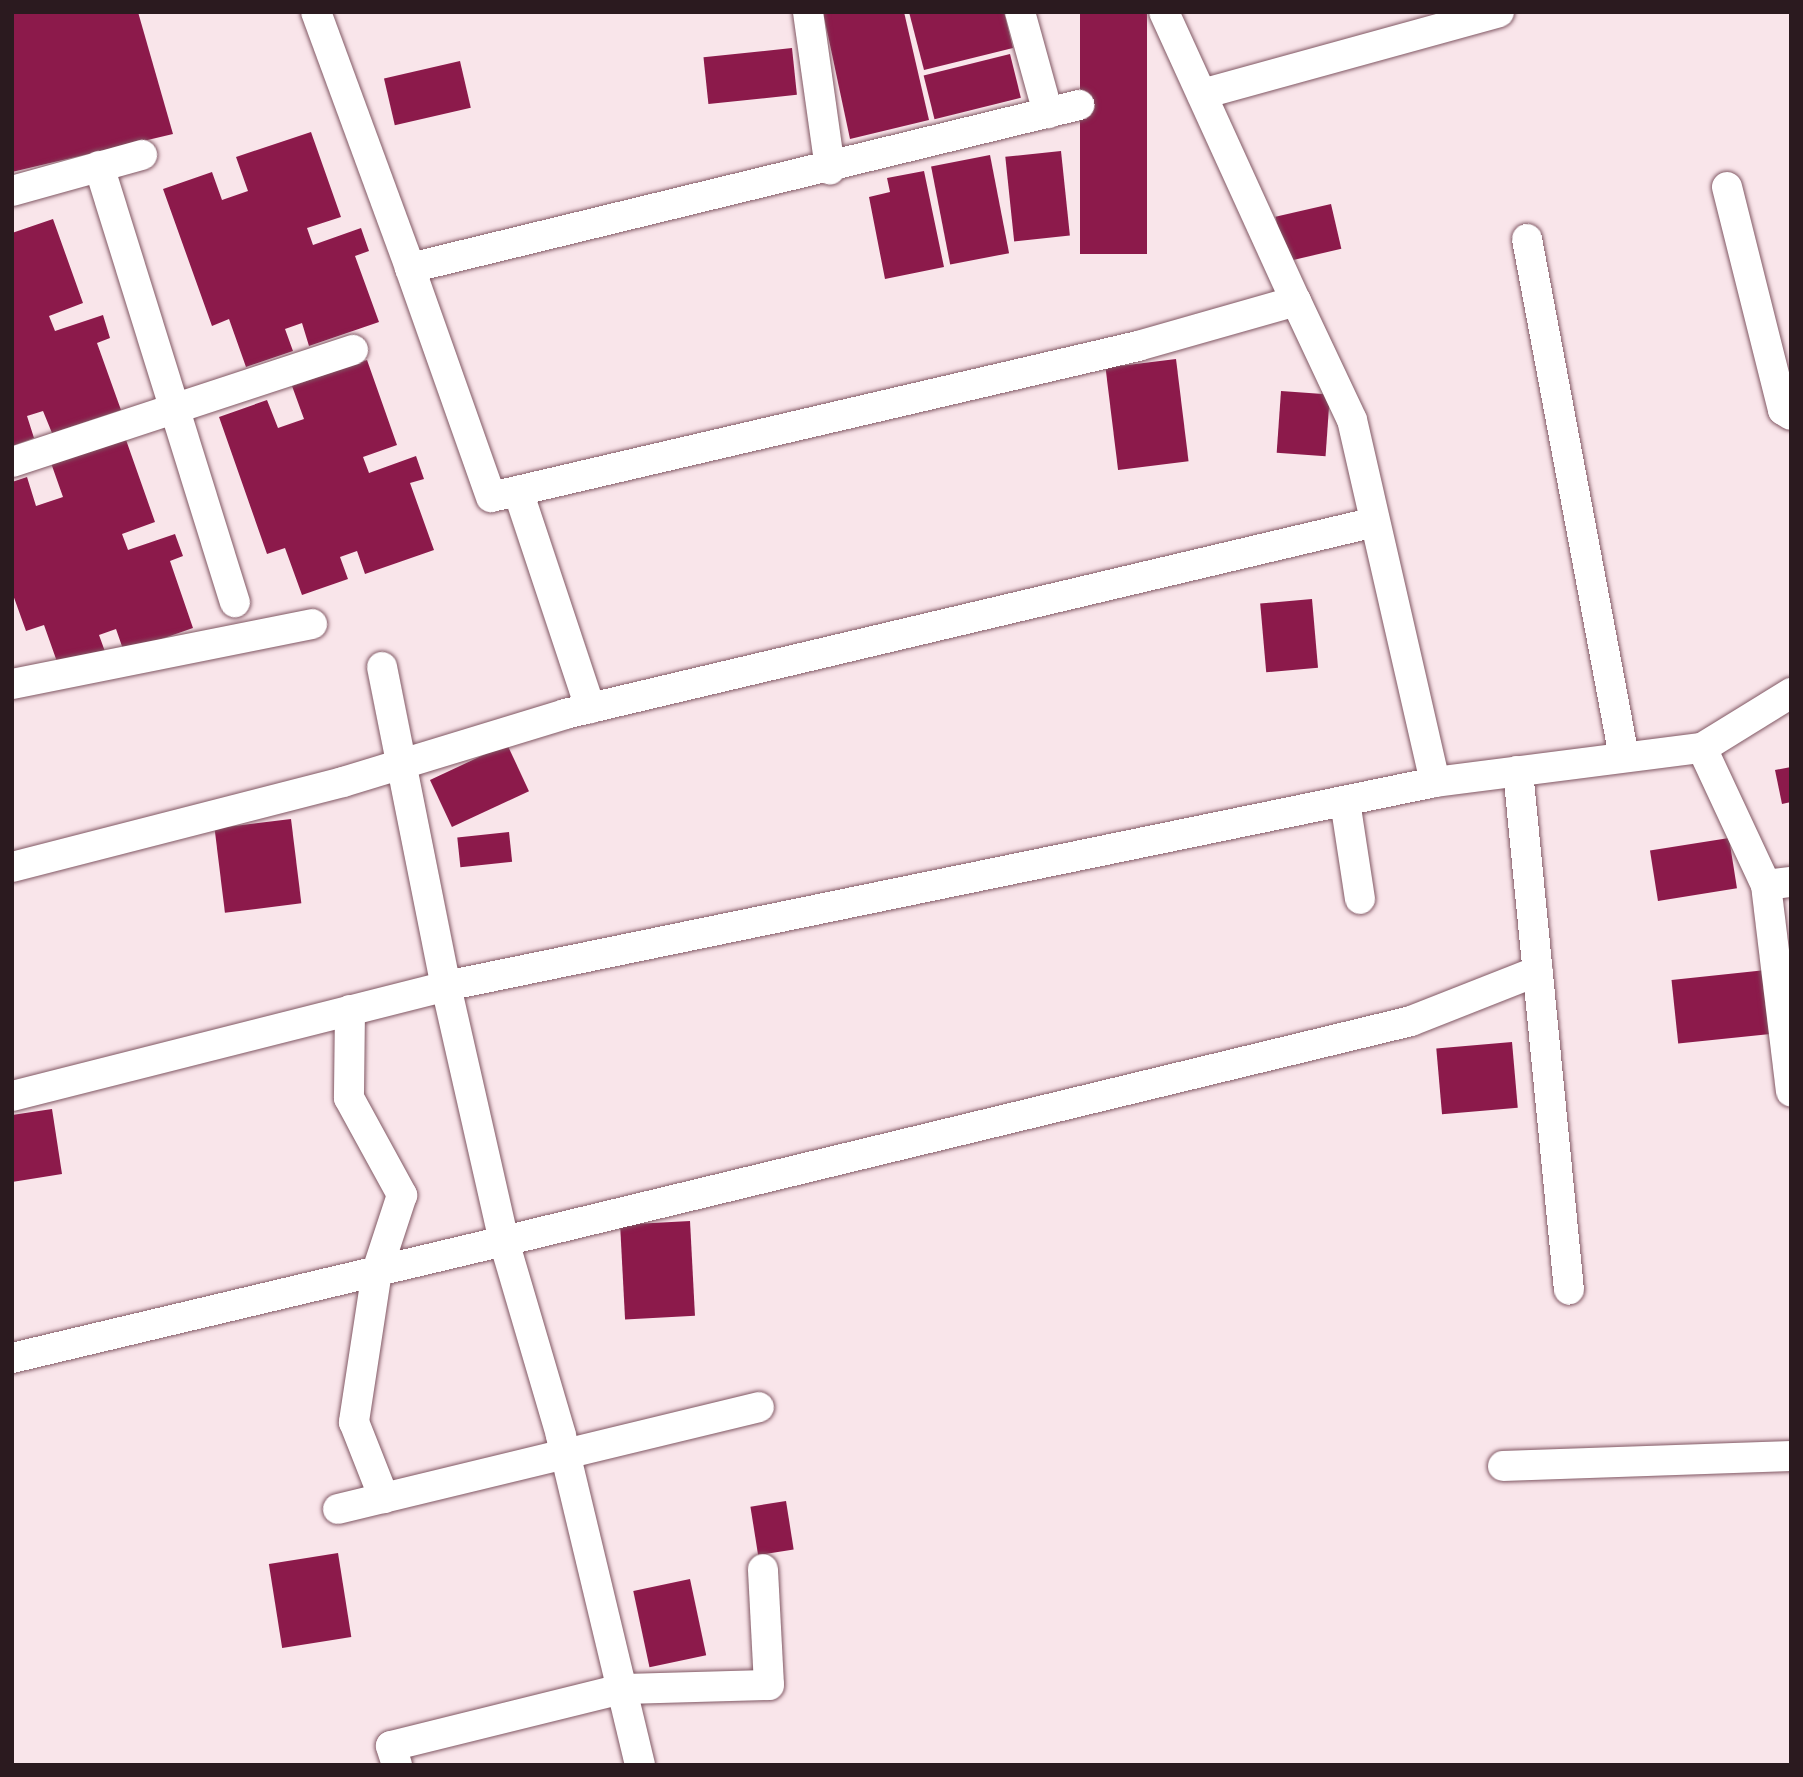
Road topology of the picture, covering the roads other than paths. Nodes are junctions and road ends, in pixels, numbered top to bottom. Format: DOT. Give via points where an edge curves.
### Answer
graph roads {
  1 [pos="316,12"];
  2 [pos="808,12"];
  3 [pos="1020,12"];
  4 [pos="1164,12"];
  5 [pos="1499,12"];
  6 [pos="1202,94"];
  7 [pos="1079,105"];
  8 [pos="1048,113"];
  9 [pos="142,155"];
  10 [pos="99,166"];
  11 [pos="830,169"];
  12 [pos="1727,187"];
  13 [pos="12,191"];
  14 [pos="1527,239"];
  15 [pos="411,268"];
  16 [pos="1296,301"];
  17 [pos="353,350"];
  18 [pos="173,407"];
  19 [pos="1791,415"];
  20 [pos="12,462"];
  21 [pos="518,491"];
  22 [pos="1371,523"];
  23 [pos="235,602"];
  24 [pos="312,624"];
  25 [pos="382,667"];
  26 [pos="12,684"];
  27 [pos="1791,693"];
  28 [pos="590,708"];
  29 [pos="1702,748"];
  30 [pos="1624,757"];
  31 [pos="401,761"];
  32 [pos="1518,771"];
  33 [pos="1435,782"];
  34 [pos="1345,801"];
  35 [pos="12,867"];
  36 [pos="1779,883"];
  37 [pos="1360,899"];
  38 [pos="1538,971"];
  39 [pos="446,986"];
  40 [pos="350,1010"];
  41 [pos="1791,1091"];
  42 [pos="12,1096"];
  43 [pos="504,1241"];
  44 [pos="377,1272"];
  45 [pos="1569,1290"];
  46 [pos="12,1358"];
  47 [pos="759,1407"];
  48 [pos="566,1454"];
  49 [pos="1791,1456"];
  50 [pos="1503,1466"];
  51 [pos="384,1498"];
  52 [pos="338,1509"];
  53 [pos="763,1569"];
  54 [pos="622,1689"];
  55 [pos="397,1765"];
  56 [pos="640,1765"];
  1 -- 15 [label="street"];
  2 -- 11 [label="street"];
  3 -- 8 [label="street"];
  4 -- 6 [label="street"];
  5 -- 6 [label="street"];
  6 -- 16 [label="street"];
  7 -- 8 [label="street"];
  8 -- 11 [label="street"];
  9 -- 10 [label="street"];
  10 -- 13 [label="street"];
  10 -- 18 [label="street"];
  11 -- 15 [label="street"];
  12 -- 19 [label="street" via="1783,410"];
  14 -- 30 [label="street"];
  15 -- 21 [label="street" via="491,497"];
  16 -- 21 [label="street" via="1138,346"];
  16 -- 22 [label="street" via="1352,420"];
  17 -- 18 [label="street"];
  18 -- 20 [label="street"];
  18 -- 23 [label="street"];
  21 -- 28 [label="street"];
  22 -- 28 [label="street"];
  22 -- 33 [label="street"];
  24 -- 26 [label="street"];
  25 -- 31 [label="street"];
  27 -- 29 [label="street"];
  28 -- 31 [label="street"];
  29 -- 30 [label="street"];
  29 -- 36 [label="street"];
  30 -- 32 [label="street"];
  31 -- 35 [label="street" via="343,782"];
  31 -- 39 [label="street"];
  32 -- 33 [label="street"];
  32 -- 38 [label="street"];
  33 -- 34 [label="street"];
  34 -- 37 [label="street"];
  34 -- 39 [label="street"];
  36 -- 41 [label="street"];
  38 -- 43 [label="street" via="1411,1021"];
  38 -- 45 [label="street"];
  39 -- 40 [label="street"];
  39 -- 43 [label="street"];
  40 -- 42 [label="street"];
  40 -- 44 [label="street" via="349,1098 401,1195"];
  43 -- 44 [label="street"];
  43 -- 48 [label="street"];
  44 -- 46 [label="street"];
  44 -- 51 [label="street" via="354,1422"];
  47 -- 48 [label="street"];
  48 -- 51 [label="street"];
  48 -- 54 [label="street"];
  49 -- 50 [label="street"];
  51 -- 52 [label="street"];
  53 -- 54 [label="street" via="769,1685"];
  54 -- 55 [label="street" via="391,1745"];
  54 -- 56 [label="street"];
}
